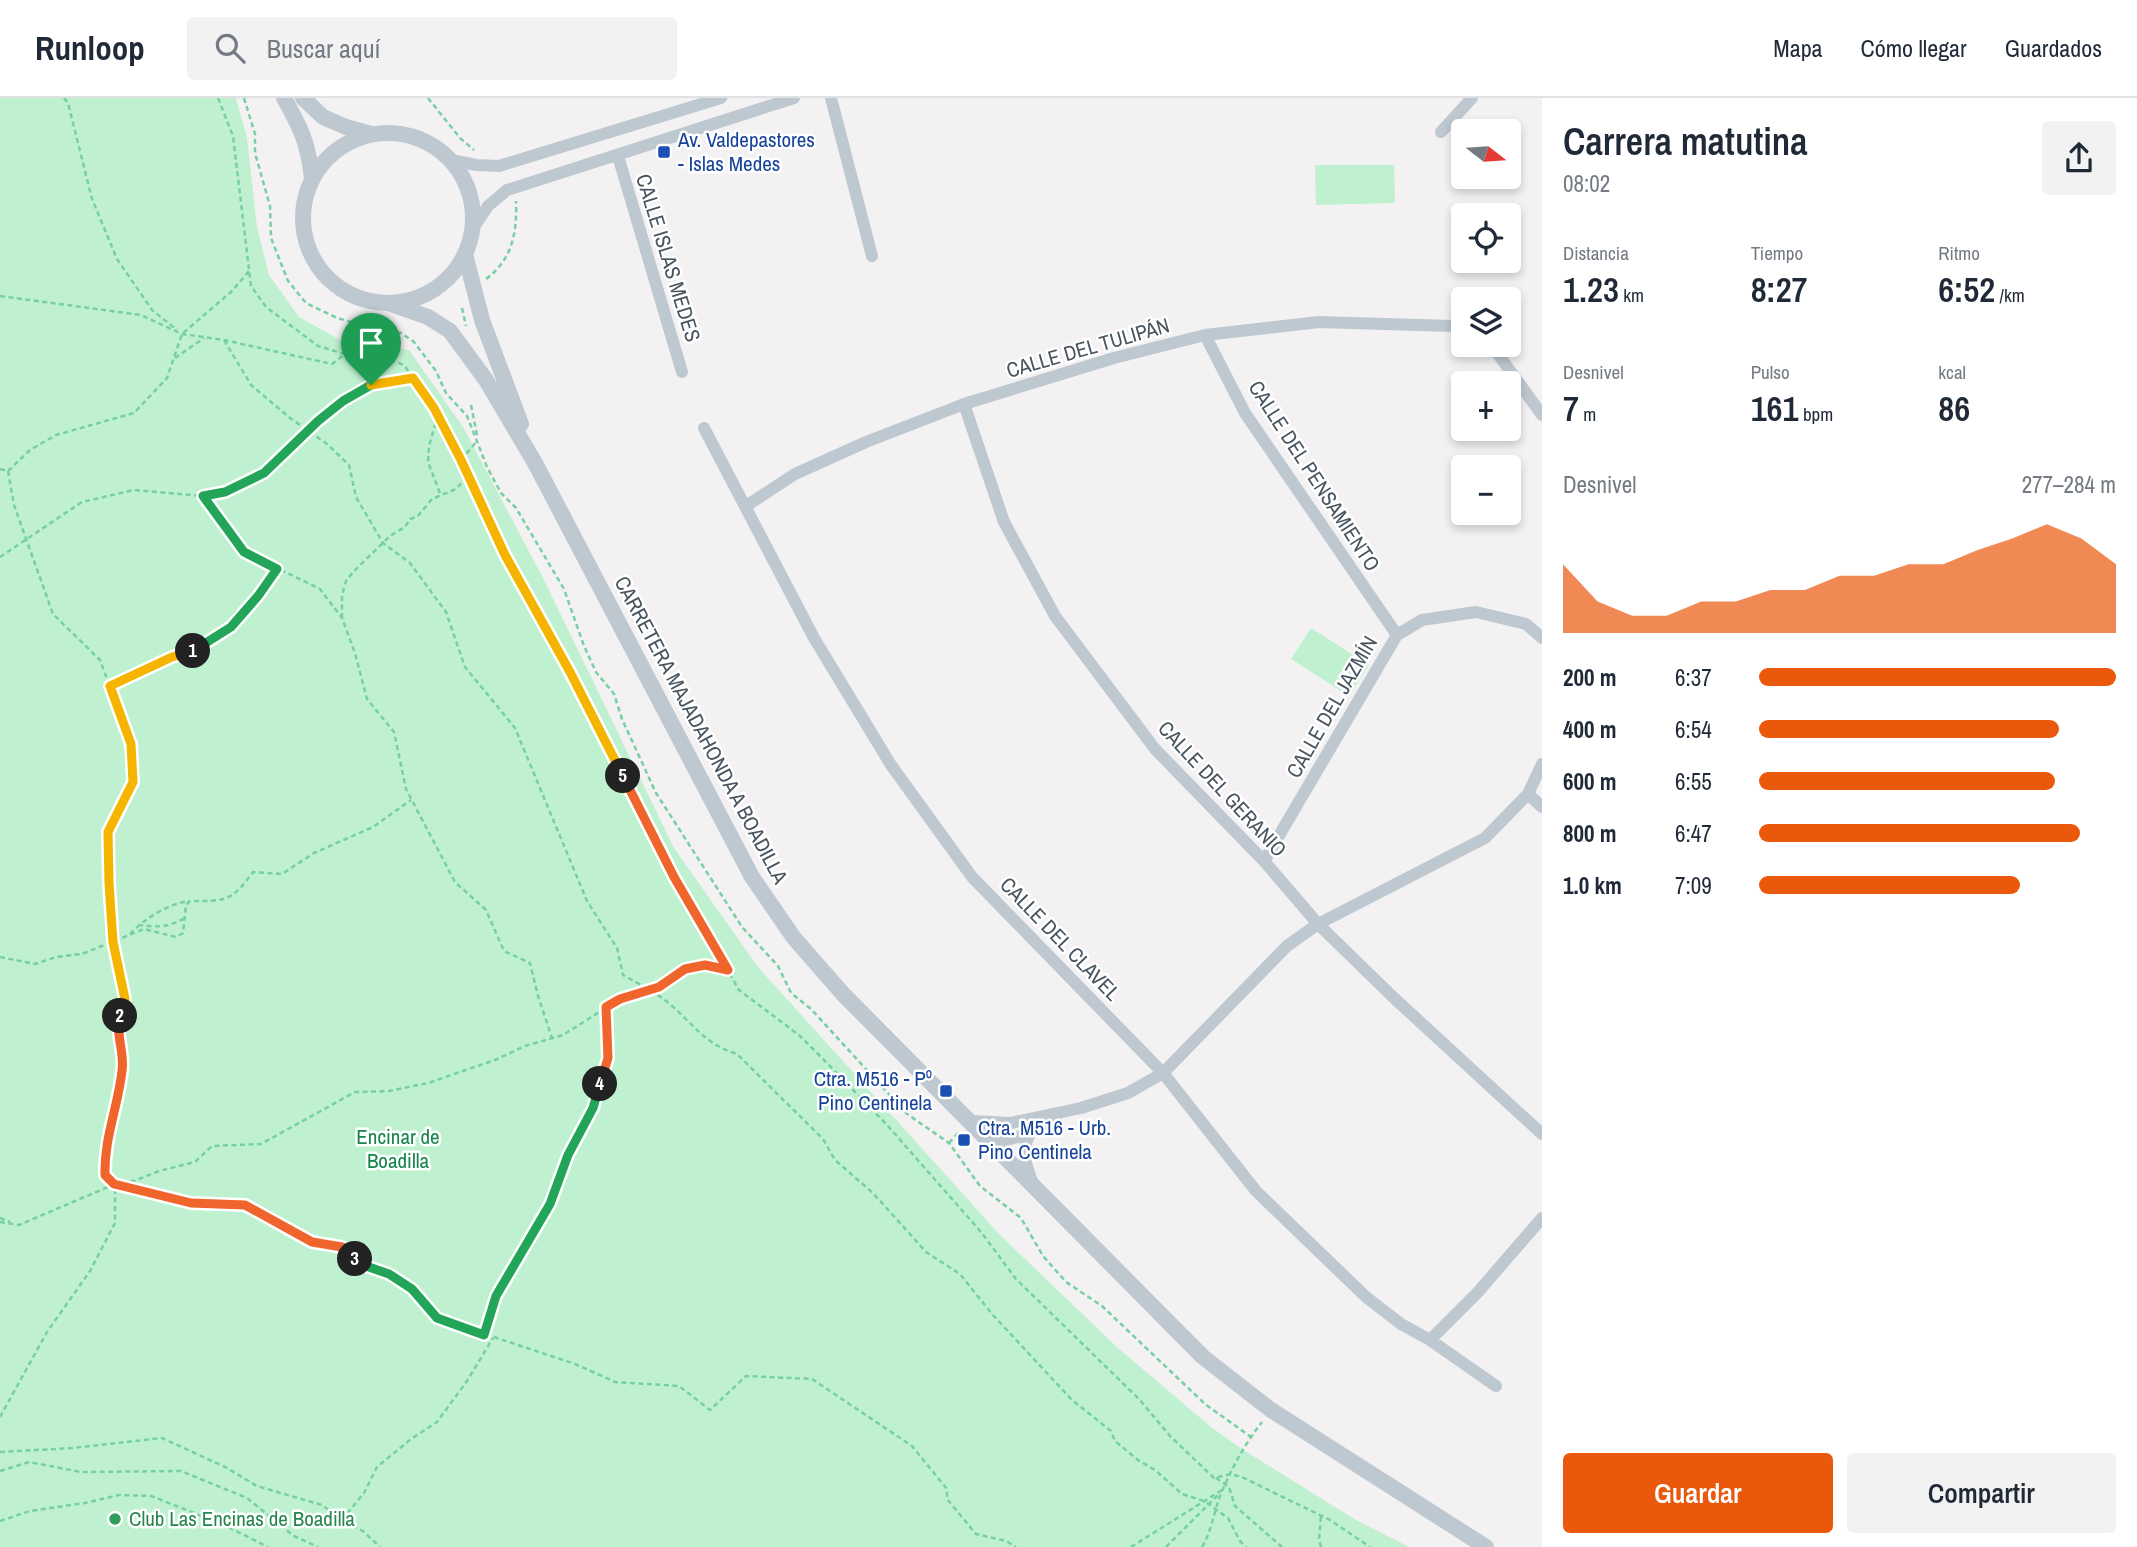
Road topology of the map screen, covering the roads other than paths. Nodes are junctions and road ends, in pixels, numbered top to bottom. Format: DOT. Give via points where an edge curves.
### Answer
graph roads {
  1 [pos="284,98"];
  2 [pos="303,98"];
  3 [pos="720,98"];
  4 [pos="794,98"];
  5 [pos="831,98"];
  6 [pos="1472,98"];
  7 [pos="1441,132"];
  8 [pos="371,134"];
  9 [pos="618,156"];
  10 [pos="451,160"];
  11 [pos="313,178"];
  12 [pos="472,230"];
  13 [pos="465,254"];
  14 [pos="872,256"];
  15 [pos="391,304"];
  16 [pos="1451,326"];
  17 [pos="1205,335"];
  18 [pos="1500,357"];
  19 [pos="682,372"];
  20 [pos="964,404"];
  21 [pos="1542,415"];
  22 [pos="705,428"];
  23 [pos="535,463"];
  24 [pos="747,506"];
  25 [pos="1396,635"];
  26 [pos="1542,638"];
  27 [pos="1542,764"];
  28 [pos="1528,794"];
  29 [pos="1542,807"];
  30 [pos="1264,861"];
  31 [pos="1318,924"];
  32 [pos="1163,1073"];
  33 [pos="1062,1113"];
  34 [pos="971,1121"];
  35 [pos="1031,1132"];
  36 [pos="1542,1134"];
  37 [pos="989,1143"];
  38 [pos="1036,1191"];
  39 [pos="1542,1218"];
  40 [pos="1430,1340"];
  41 [pos="1496,1386"];
  42 [pos="1486,1547"];
  1 -- 11 [label="street" via="304,134"];
  2 -- 8 [label="street" via="323,117"];
  3 -- 10 [label="street" via="499,166"];
  4 -- 9 [label="street"];
  5 -- 14 [label="street"];
  6 -- 7 [label="street"];
  8 -- 10 [label="street" via="415,136"];
  8 -- 11 [label="street" via="348,142 327,157"];
  9 -- 12 [label="street" via="507,190 488,206"];
  9 -- 19 [label="street, CALLE ISLAS MEDES"];
  10 -- 12 [label="street" via="465,181 472,205"];
  11 -- 15 [label="street" via="304,202 309,252 323,274 342,290 366,301"];
  12 -- 13 [label="street"];
  13 -- 15 [label="street" via="453,274 435,289 414,300"];
  13 -- 23 [label="street, CARRETERA MAJADAHONDA A BOADILLA" via="482,320"];
  15 -- 23 [label="street, CARRETERA MAJADAHONDA A BOADILLA" via="428,317 450,331 486,380"];
  16 -- 17 [label="street, CALLE DEL TULIPÁN" via="1319,322"];
  17 -- 20 [label="street, CALLE DEL TULIPÁN"];
  17 -- 25 [label="street, CALLE DEL PENSAMIENTO" via="1245,413"];
  18 -- 21 [label="street"];
  20 -- 24 [label="street, CALLE DEL TULIPÁN" via="795,474"];
  20 -- 30 [label="street, CALLE DEL GERANIO" via="1004,522 1055,616 1155,749"];
  22 -- 24 [label="street, CALLE DEL CLAVEL"];
  23 -- 34 [label="street, CARRETERA MAJADAHONDA A BOADILLA" via="752,877 794,938 843,994"];
  24 -- 32 [label="street, CALLE DEL CLAVEL" via="814,638 891,765 972,877"];
  25 -- 26 [label="street, CALLE DEL JAZMÍN" via="1422,620 1476,612 1526,624"];
  25 -- 30 [label="street, CALLE DEL JAZMÍN"];
  27 -- 28 [label="street"];
  28 -- 29 [label="street"];
  28 -- 31 [label="street" via="1485,838"];
  30 -- 31 [label="street, CALLE DEL GERANIO"];
  31 -- 32 [label="street" via="1287,946"];
  31 -- 36 [label="street, CALLE DEL GERANIO"];
  32 -- 33 [label="street" via="1128,1093"];
  32 -- 40 [label="street, CALLE DEL CLAVEL" via="1256,1191 1366,1297"];
  33 -- 34 [label="street" via="1011,1123"];
  33 -- 35 [label="street"];
  34 -- 37 [label="street, CARRETERA MAJADAHONDA A BOADILLA"];
  35 -- 37 [label="street"];
  35 -- 38 [label="street" via="1024,1144 1024,1159"];
  37 -- 38 [label="street, CARRETERA MAJADAHONDA A BOADILLA"];
  38 -- 42 [label="street, CARRETERA MAJADAHONDA A BOADILLA" via="1203,1357 1271,1410"];
  39 -- 40 [label="street"];
  40 -- 41 [label="street, CALLE DEL CLAVEL"];
}
